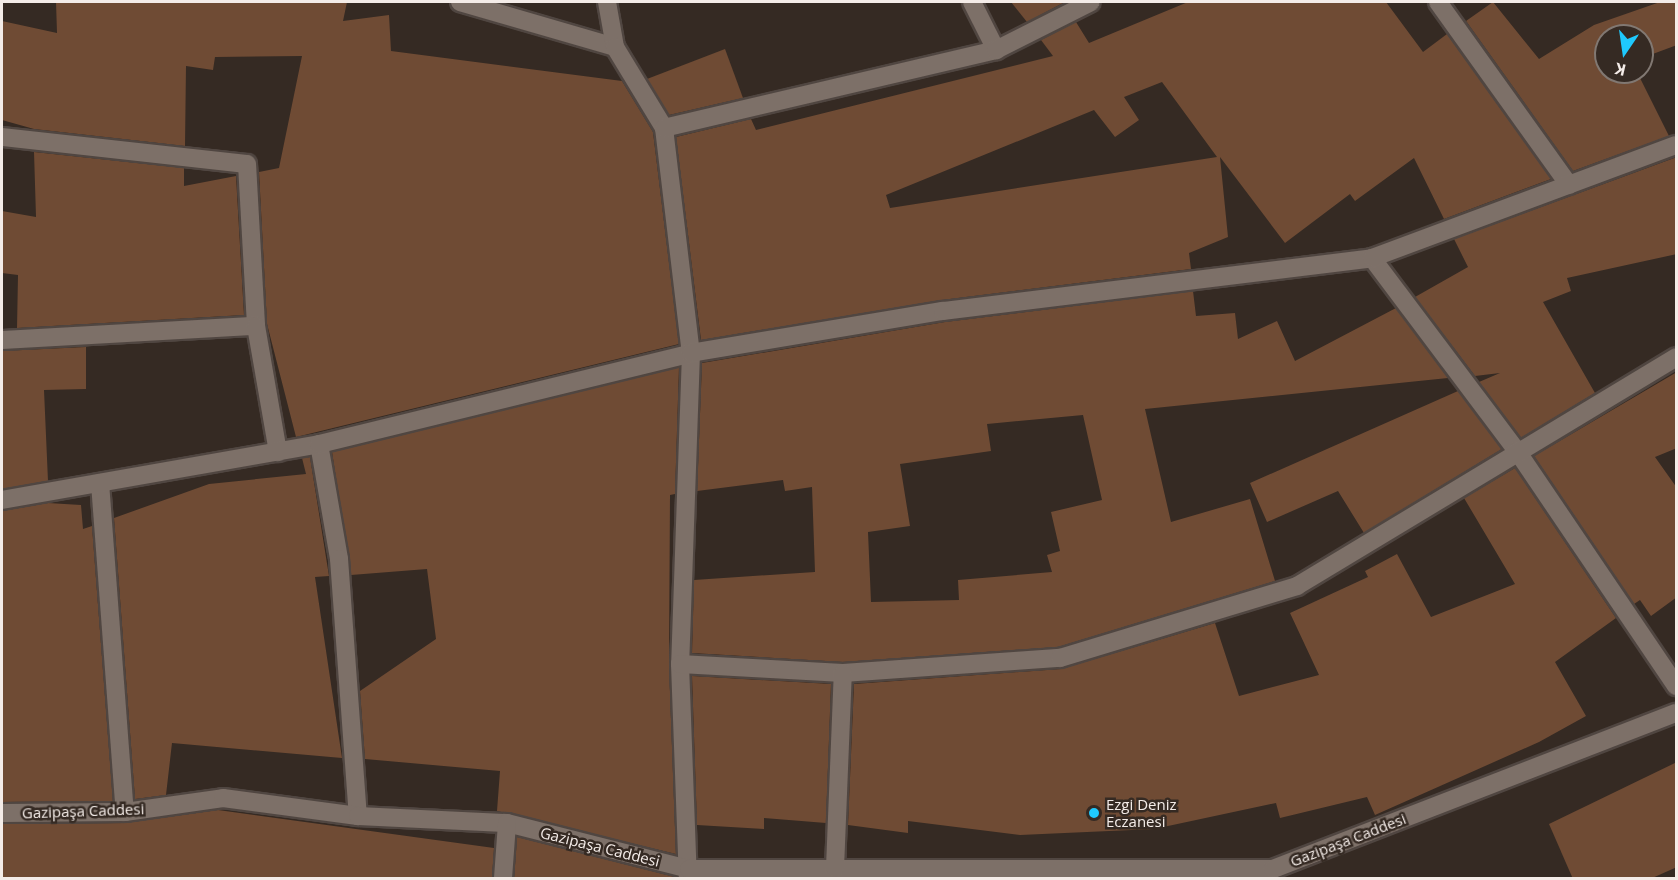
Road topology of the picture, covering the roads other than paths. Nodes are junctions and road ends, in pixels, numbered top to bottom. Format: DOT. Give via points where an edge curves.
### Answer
graph roads {
  1 [pos="460,2"];
  2 [pos="607,2"];
  3 [pos="972,2"];
  4 [pos="1091,2"];
  5 [pos="1438,2"];
  6 [pos="615,47"];
  7 [pos="996,50"];
  8 [pos="664,128"];
  9 [pos="2,137"];
  10 [pos="1677,145"];
  11 [pos="1569,185"];
  12 [pos="1372,258"];
  13 [pos="256,326"];
  14 [pos="2,340"];
  15 [pos="691,353"];
  16 [pos="1677,357"];
  17 [pos="319,444"];
  18 [pos="1517,451"];
  19 [pos="278,452"];
  20 [pos="100,483"];
  21 [pos="2,501"];
  22 [pos="680,664"];
  23 [pos="843,673"];
  24 [pos="1677,686"];
  25 [pos="1677,713"];
  26 [pos="125,812"];
  27 [pos="2,813"];
  28 [pos="358,816"];
  29 [pos="507,823"];
  30 [pos="835,868"];
  31 [pos="688,874"];
  32 [pos="1273,874"];
  33 [pos="503,879"];
  1 -- 6 [label="street"];
  2 -- 6 [label="street"];
  3 -- 7 [label="street"];
  4 -- 7 [label="street"];
  5 -- 11 [label="street"];
  6 -- 8 [label="street"];
  7 -- 8 [label="street"];
  8 -- 15 [label="street"];
  9 -- 13 [label="street" via="247,164"];
  10 -- 11 [label="street"];
  11 -- 12 [label="street"];
  12 -- 15 [label="street" via="943,311"];
  12 -- 18 [label="street"];
  13 -- 14 [label="street"];
  13 -- 19 [label="street"];
  15 -- 17 [label="street"];
  15 -- 22 [label="street"];
  16 -- 18 [label="street"];
  17 -- 19 [label="street"];
  17 -- 28 [label="street" via="339,559"];
  18 -- 23 [label="street" via="1297,586 1060,658"];
  18 -- 24 [label="street"];
  19 -- 20 [label="street"];
  20 -- 21 [label="street"];
  20 -- 26 [label="street"];
  22 -- 23 [label="street"];
  22 -- 31 [label="street"];
  23 -- 30 [label="street"];
  25 -- 32 [label="street, Gazipaşa Caddesi"];
  26 -- 27 [label="street, Gazipaşa Caddesi"];
  26 -- 28 [label="street, Gazipaşa Caddesi" via="223,798"];
  28 -- 29 [label="street, Gazipaşa Caddesi"];
  29 -- 31 [label="street, Gazipaşa Caddesi"];
  29 -- 33 [label="street"];
  30 -- 31 [label="street, Gazipaşa Caddesi"];
  30 -- 32 [label="street, Gazipaşa Caddesi"];
}
